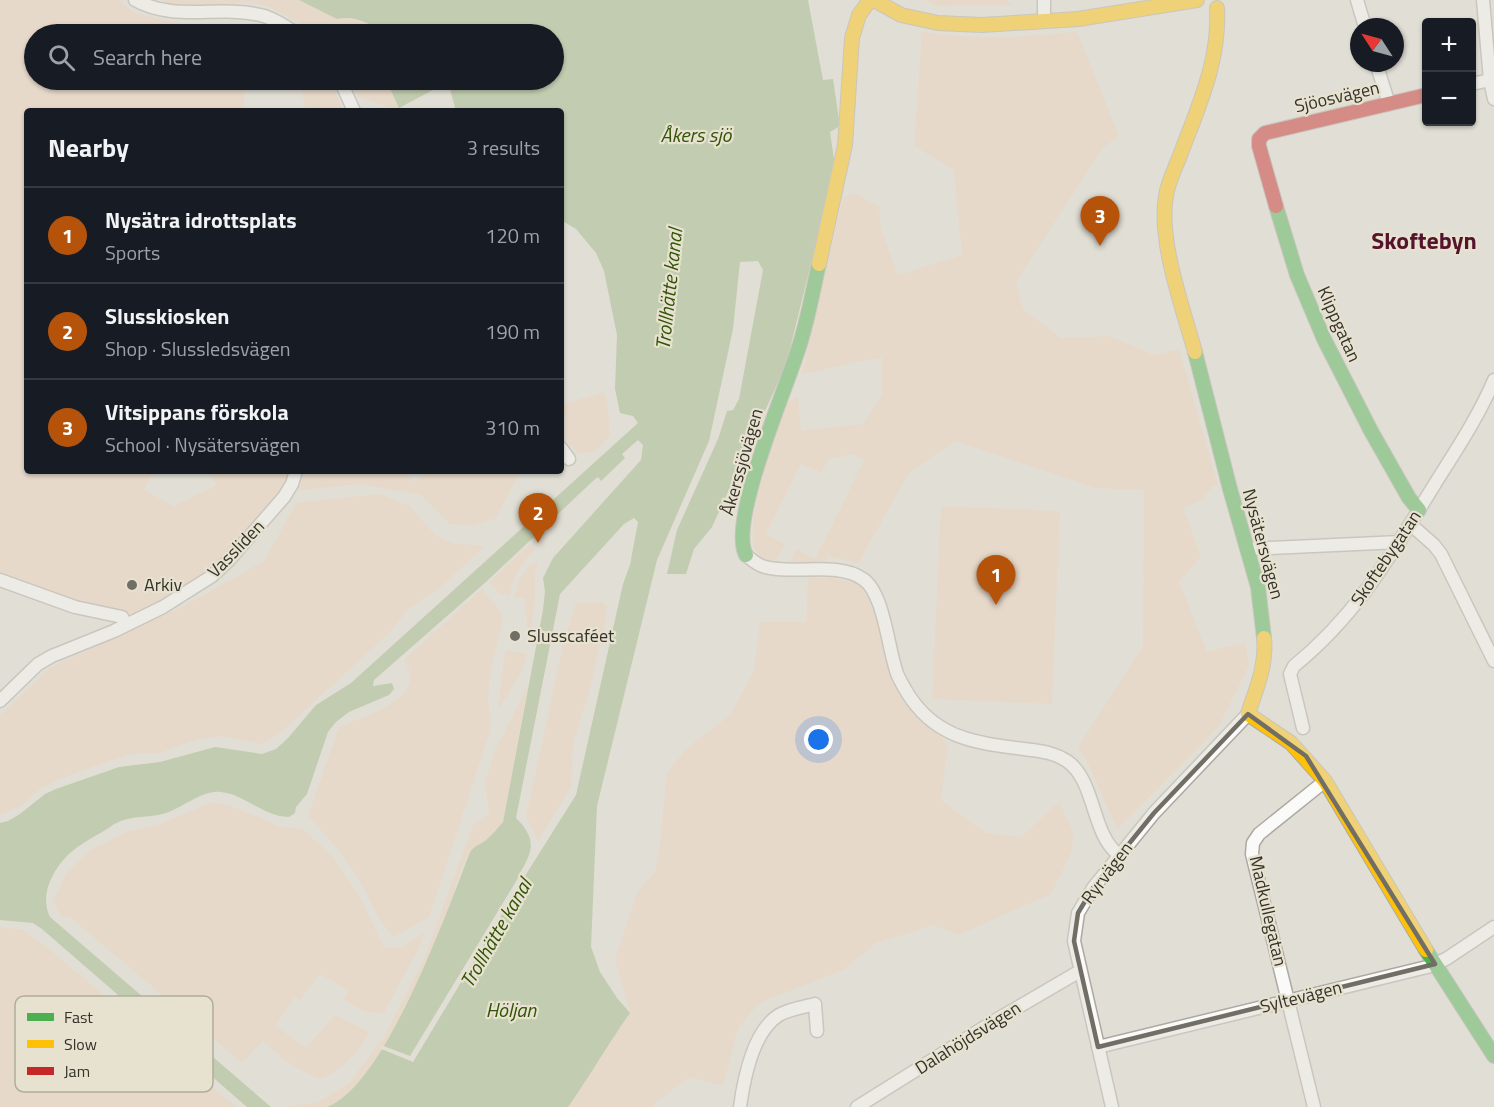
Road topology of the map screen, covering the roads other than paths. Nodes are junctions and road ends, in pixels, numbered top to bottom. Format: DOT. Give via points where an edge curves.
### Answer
graph roads {
  1 [pos="135,0"];
  2 [pos="872,0"];
  3 [pos="1044,0"];
  4 [pos="1197,0"];
  5 [pos="1204,0"];
  6 [pos="1357,0"];
  7 [pos="1483,0"];
  8 [pos="1221,4"];
  9 [pos="1362,18"];
  10 [pos="1044,21"];
  11 [pos="279,24"];
  12 [pos="1379,72"];
  13 [pos="1490,80"];
  14 [pos="1476,83"];
  15 [pos="345,90"];
  16 [pos="1422,96"];
  17 [pos="1494,99"];
  18 [pos="1389,104"];
  19 [pos="353,108"];
  20 [pos="1259,140"];
  21 [pos="1494,380"];
  22 [pos="564,452"];
  23 [pos="569,459"];
  24 [pos="295,474"];
  25 [pos="1419,510"];
  26 [pos="1410,524"];
  27 [pos="1400,542"];
  28 [pos="1247,549"];
  29 [pos="746,555"];
  30 [pos="0,580"];
  31 [pos="126,624"];
  32 [pos="1494,661"];
  33 [pos="0,701"];
  34 [pos="1248,714"];
  35 [pos="1303,728"];
  36 [pos="1325,781"];
  37 [pos="1119,855"];
  38 [pos="1494,927"];
  39 [pos="1435,964"];
  40 [pos="1080,972"];
  41 [pos="1289,1000"];
  42 [pos="817,1031"];
  43 [pos="1098,1047"];
  44 [pos="1494,1056"];
  45 [pos="740,1107"];
  46 [pos="857,1107"];
  47 [pos="1112,1107"];
  48 [pos="1314,1107"];
  1 -- 11 [label="street" via="180,13 262,15"];
  2 -- 10 [label="street" via="910,19 967,26"];
  2 -- 29 [label="street, Åkerssjövägen" via="860,15 852,38 845,145 798,352 762,450 741,531"];
  3 -- 10 [label="street"];
  4 -- 10 [label="street"];
  5 -- 8 [label="street" via="1209,7"];
  6 -- 9 [label="street"];
  7 -- 13 [label="street"];
  8 -- 28 [label="street, Nysätersvägen" via="1218,47 1170,179 1165,222 1173,268"];
  12 -- 18 [label="street"];
  13 -- 14 [label="street"];
  13 -- 17 [label="street"];
  15 -- 19 [label="street"];
  16 -- 18 [label="street, Sjöosvägen"];
  18 -- 20 [label="street, Sjöosvägen" via="1265,133"];
  20 -- 25 [label="street, Klippgatan" via="1312,315 1336,365"];
  21 -- 25 [label="street, Skoftebygatan"];
  22 -- 23 [label="street"];
  24 -- 31 [label="street, Vassliden" via="284,497 221,568 163,607"];
  25 -- 26 [label="street, Skoftebygatan"];
  26 -- 27 [label="street, Skoftebygatan"];
  26 -- 32 [label="street" via="1441,554"];
  27 -- 28 [label="street"];
  27 -- 35 [label="street, Skoftebygatan" via="1361,599 1294,666 1290,674"];
  28 -- 34 [label="street, Nysätersvägen" via="1258,587 1265,649 1263,669"];
  29 -- 37 [label="street, Åkerssjövägen" via="766,568 824,569 863,579 877,598 898,676 913,701 949,733 972,742 1046,751 1069,763 1078,773 1109,845"];
  30 -- 31 [label="street" via="75,607 122,617"];
  31 -- 33 [label="street, Vassliden" via="38,664"];
  34 -- 36 [label="street" via="1277,731 1306,756"];
  34 -- 37 [label="street, Ryrvägen"];
  36 -- 39 [label="street"];
  36 -- 41 [label="street, Madkullegatan" via="1253,843 1252,854"];
  37 -- 40 [label="street, Ryrvägen" via="1078,913 1074,942"];
  38 -- 39 [label="street, Syltevägen"];
  39 -- 41 [label="street, Syltevägen"];
  39 -- 44 [label="street"];
  40 -- 43 [label="street, Ryrvägen"];
  40 -- 46 [label="street, Dalahöjdsvägen"];
  41 -- 43 [label="street, Syltevägen"];
  41 -- 48 [label="street, Madkullegatan"];
  42 -- 45 [label="street" via="815,1004 781,1014 768,1023 752,1055"];
  43 -- 47 [label="street, Ryrvägen"];
}
